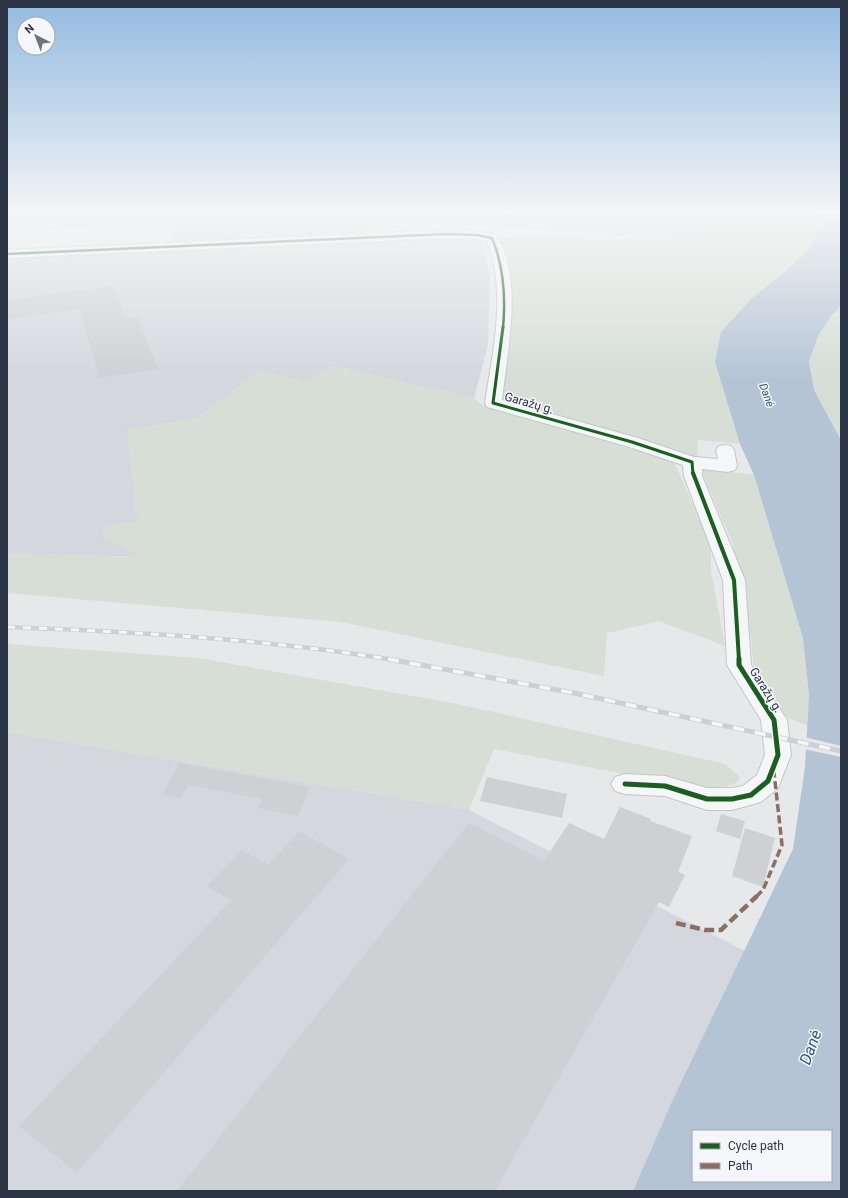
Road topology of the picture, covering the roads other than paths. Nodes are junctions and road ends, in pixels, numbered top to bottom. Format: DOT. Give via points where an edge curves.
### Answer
graph roads {
  1 [pos="501,268"];
  2 [pos="725,450"];
  3 [pos="692,462"];
  4 [pos="625,784"];
  1 -- 3 [label="street, Garažų g." via="504,315 493,403 632,442"];
  2 -- 3 [label="street" via="728,466"];
  3 -- 4 [label="street, Garažų g." via="693,476 734,580 739,665 774,720 778,755 768,781 751,796 707,799 665,786"];
}
